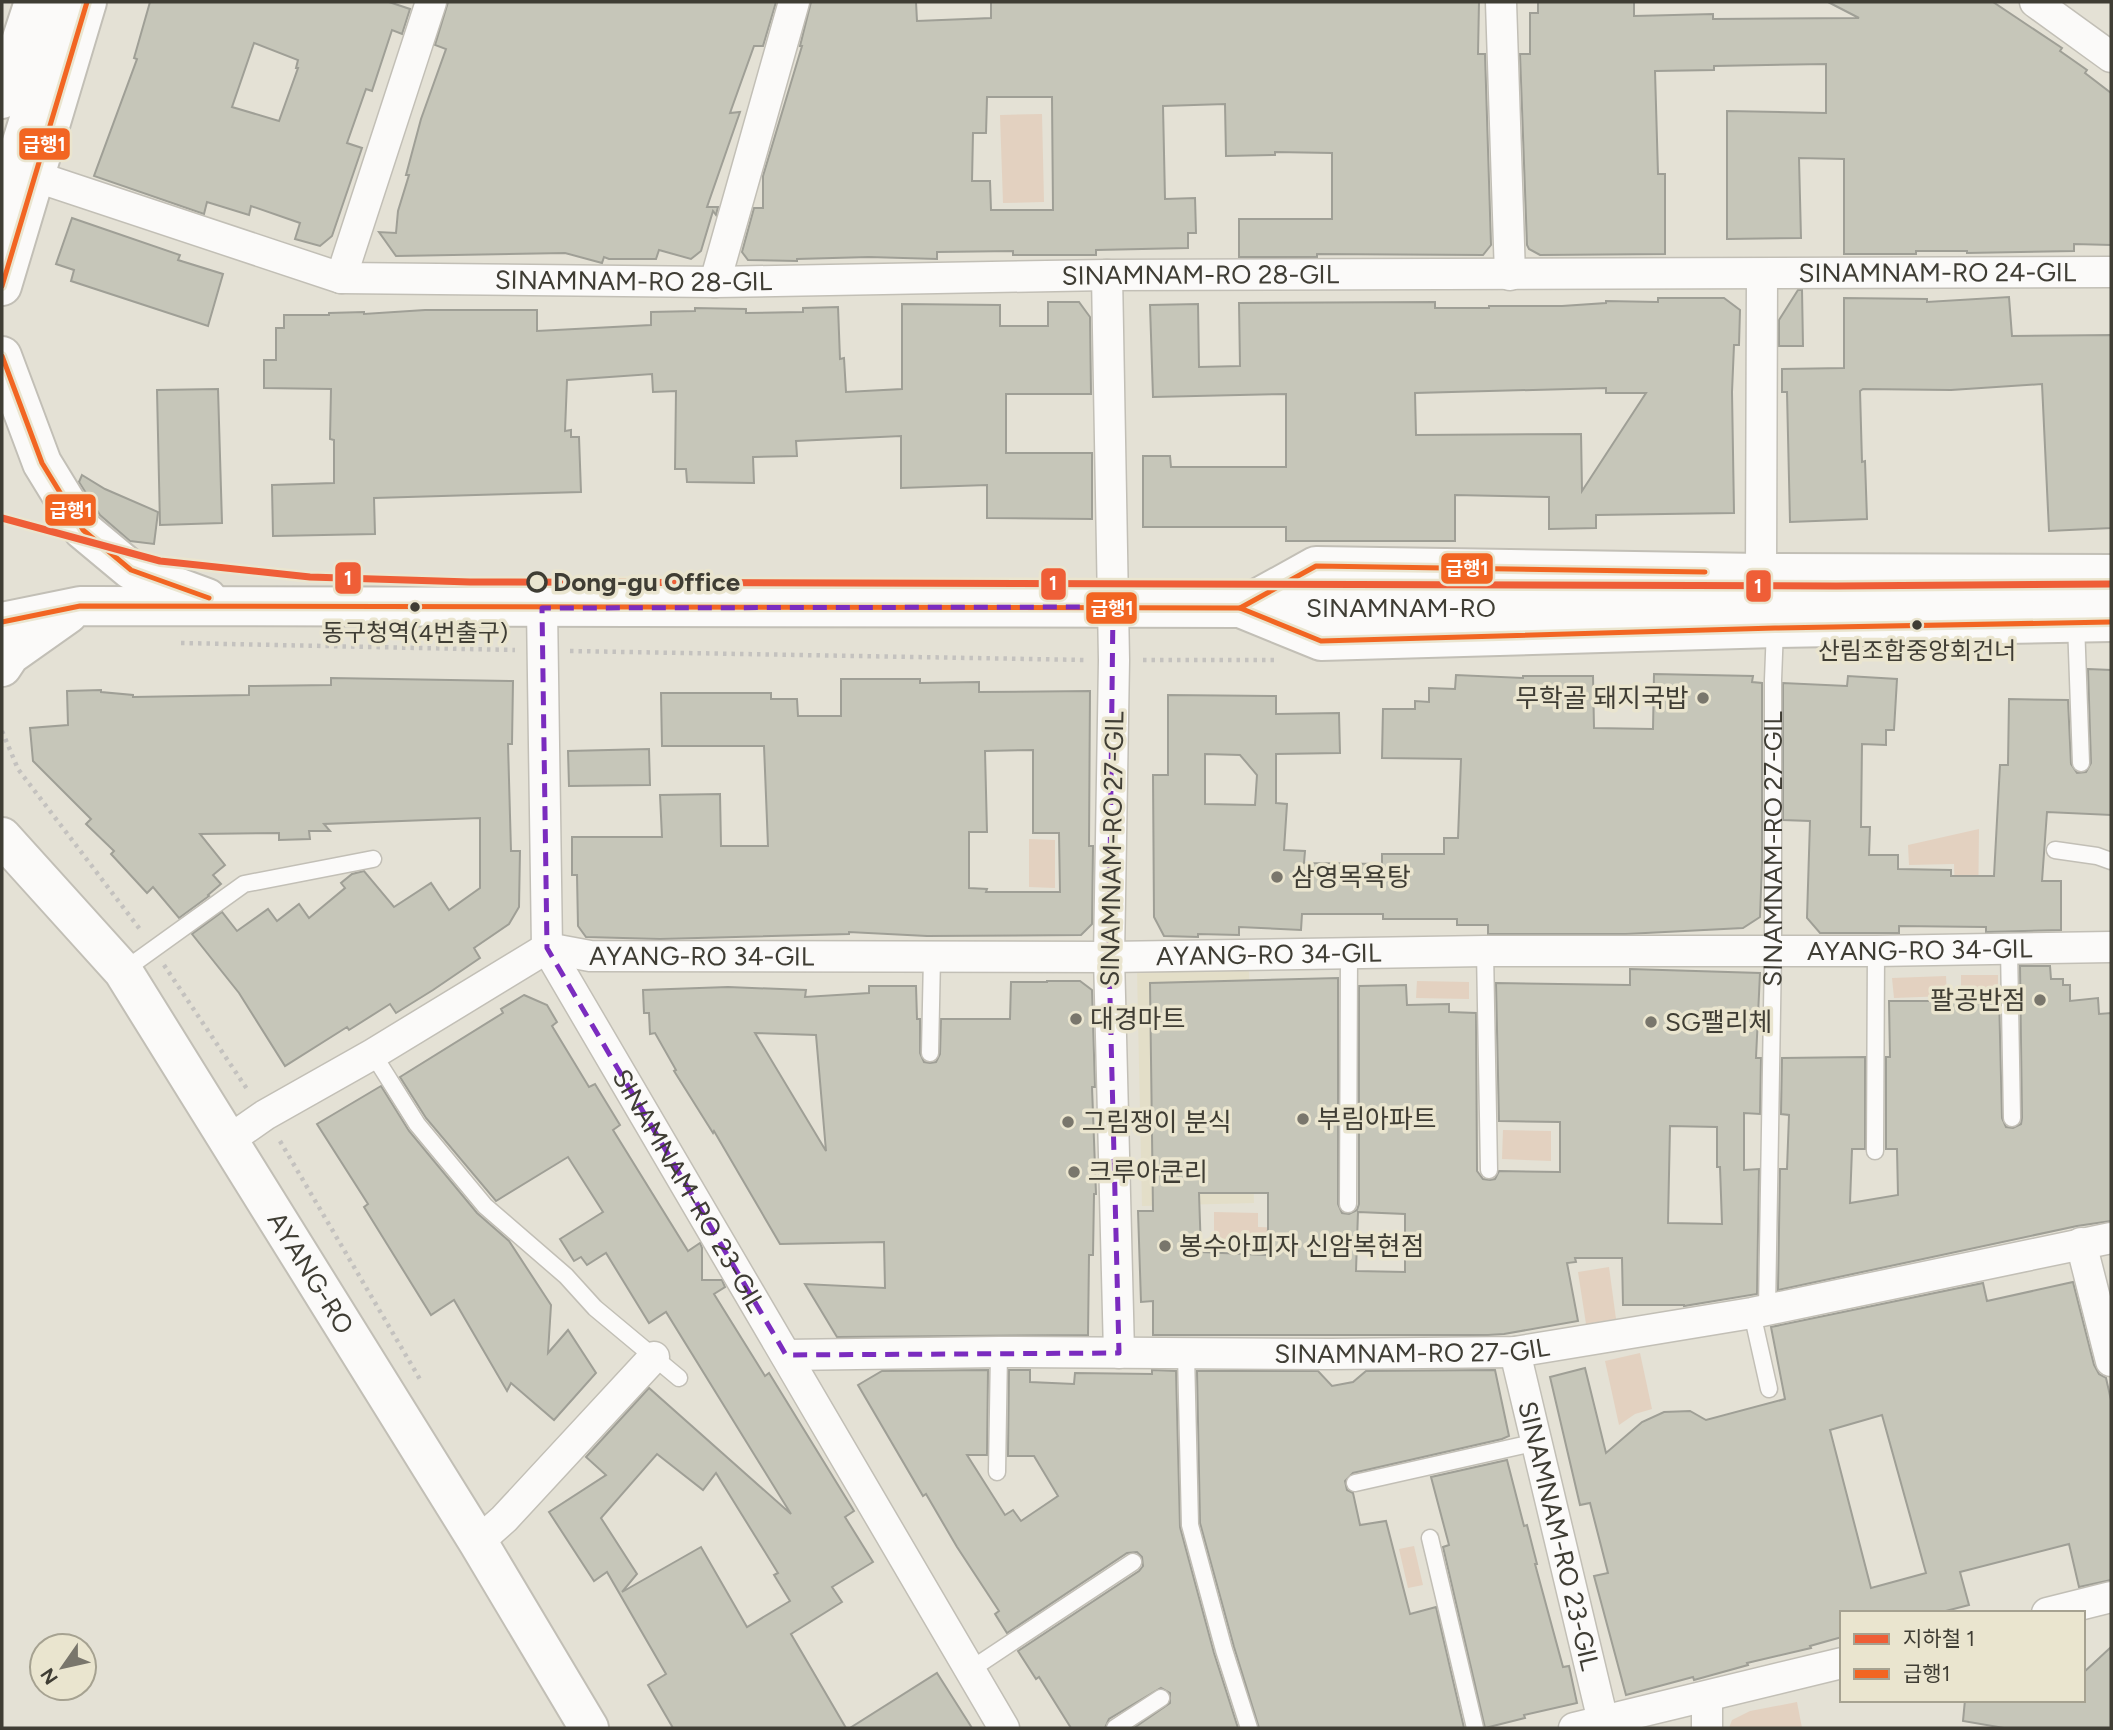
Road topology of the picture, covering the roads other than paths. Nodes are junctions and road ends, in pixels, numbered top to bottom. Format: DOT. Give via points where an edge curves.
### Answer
graph roads {
  1 [pos="34,2"];
  2 [pos="65,2"];
  3 [pos="87,2"];
  4 [pos="431,2"];
  5 [pos="794,2"];
  6 [pos="1501,2"];
  7 [pos="2035,2"];
  8 [pos="2111,57"];
  9 [pos="2,99"];
  10 [pos="34,176"];
  11 [pos="2,207"];
  12 [pos="2111,272"];
  13 [pos="1762,274"];
  14 [pos="1107,275"];
  15 [pos="1510,275"];
  16 [pos="341,278"];
  17 [pos="715,282"];
  18 [pos="2,286"];
  19 [pos="2,356"];
  20 [pos="1761,573"];
  21 [pos="2111,574"];
  22 [pos="2111,597"];
  23 [pos="80,606"];
  24 [pos="1113,607"];
  25 [pos="236,608"];
  26 [pos="542,608"];
  27 [pos="1240,608"];
  28 [pos="2,622"];
  29 [pos="2094,623"];
  30 [pos="1775,628"];
  31 [pos="2,667"];
  32 [pos="2081,763"];
  33 [pos="2,837"];
  34 [pos="2055,850"];
  35 [pos="373,859"];
  36 [pos="2111,861"];
  37 [pos="2111,947"];
  38 [pos="547,948"];
  39 [pos="2009,948"];
  40 [pos="1773,950"];
  41 [pos="1485,951"];
  42 [pos="1876,951"];
  43 [pos="1349,953"];
  44 [pos="932,957"];
  45 [pos="1110,957"];
  46 [pos="123,971"];
  47 [pos="373,1054"];
  48 [pos="930,1054"];
  49 [pos="2012,1118"];
  50 [pos="229,1140"];
  51 [pos="1875,1151"];
  52 [pos="1489,1170"];
  53 [pos="1348,1204"];
  54 [pos="2111,1238"];
  55 [pos="2081,1243"];
  56 [pos="1760,1311"];
  57 [pos="999,1352"];
  58 [pos="1516,1352"];
  59 [pos="1119,1353"];
  60 [pos="1186,1354"];
  61 [pos="786,1355"];
  62 [pos="654,1357"];
  63 [pos="2111,1361"];
  64 [pos="679,1378"];
  65 [pos="1769,1389"];
  66 [pos="1537,1442"];
  67 [pos="998,1472"];
  68 [pos="1355,1483"];
  69 [pos="1430,1538"];
  70 [pos="478,1542"];
  71 [pos="1133,1562"];
  72 [pos="2111,1597"];
  73 [pos="2055,1611"];
  74 [pos="1840,1664"];
  75 [pos="970,1670"];
  76 [pos="1707,1697"];
  77 [pos="1161,1698"];
  78 [pos="1603,1721"];
  79 [pos="589,1728"];
  80 [pos="1003,1728"];
  81 [pos="1115,1728"];
  82 [pos="1249,1728"];
  83 [pos="1475,1728"];
  84 [pos="1574,1728"];
  85 [pos="1707,1728"];
  1 -- 9 [label="main road"];
  2 -- 11 [label="main road"];
  3 -- 10 [label="main road"];
  4 -- 16 [label="street"];
  5 -- 17 [label="street"];
  6 -- 15 [label="street"];
  7 -- 8 [label="street"];
  10 -- 16 [label="street, SINAMNAM-RO 28-GIL"];
  10 -- 18 [label="main road"];
  12 -- 13 [label="street, SINAMNAM-RO 24-GIL"];
  13 -- 15 [label="street, SINAMNAM-RO 28-GIL"];
  13 -- 20 [label="street"];
  14 -- 15 [label="street, SINAMNAM-RO 28-GIL"];
  14 -- 17 [label="street, SINAMNAM-RO 28-GIL"];
  14 -- 24 [label="street, SINAMNAM-RO 27-GIL"];
  16 -- 17 [label="street, SINAMNAM-RO 28-GIL"];
  19 -- 25 [label="main road" via="42,463 83,530 131,570"];
  20 -- 21 [label="main road"];
  20 -- 27 [label="main road" via="1317,566"];
  22 -- 27 [label="main road, SINAMNAM-RO" via="1775,608"];
  23 -- 25 [label="main road, SINAMNAM-RO"];
  23 -- 28 [label="main road, SINAMNAM-RO"];
  23 -- 31 [label="main road" via="10,655"];
  24 -- 26 [label="main road, SINAMNAM-RO"];
  24 -- 27 [label="main road, SINAMNAM-RO"];
  24 -- 45 [label="street, SINAMNAM-RO 27-GIL"];
  25 -- 26 [label="main road, SINAMNAM-RO"];
  26 -- 38 [label="street, SINAMNAM-RO 23-GIL"];
  27 -- 30 [label="main road" via="1321,641"];
  29 -- 30 [label="main road"];
  29 -- 32 [label="lane"];
  30 -- 40 [label="lane, SINAMNAM-RO 27-GIL"];
  33 -- 46 [label="main road, AYANG-RO"];
  34 -- 36 [label="lane"];
  35 -- 46 [label="lane" via="244,884"];
  37 -- 39 [label="street, AYANG-RO 34-GIL"];
  38 -- 44 [label="street, AYANG-RO 34-GIL" via="590,956"];
  38 -- 47 [label="street"];
  38 -- 61 [label="street, SINAMNAM-RO 23-GIL"];
  39 -- 42 [label="street, AYANG-RO 34-GIL"];
  39 -- 49 [label="lane"];
  40 -- 41 [label="street, AYANG-RO 34-GIL"];
  40 -- 42 [label="street, AYANG-RO 34-GIL"];
  40 -- 56 [label="lane, SINAMNAM-RO 27-GIL"];
  41 -- 43 [label="street, AYANG-RO 34-GIL"];
  41 -- 52 [label="lane"];
  42 -- 51 [label="lane"];
  43 -- 45 [label="street, AYANG-RO 34-GIL"];
  43 -- 53 [label="lane"];
  44 -- 45 [label="street, AYANG-RO 34-GIL"];
  44 -- 48 [label="lane"];
  45 -- 59 [label="street, SINAMNAM-RO 27-GIL"];
  46 -- 50 [label="main road, AYANG-RO"];
  47 -- 50 [label="street"];
  47 -- 62 [label="lane" via="417,1124 485,1206"];
  50 -- 70 [label="main road, AYANG-RO"];
  54 -- 55 [label="street"];
  55 -- 56 [label="street"];
  55 -- 63 [label="street"];
  56 -- 58 [label="street, SINAMNAM-RO 27-GIL"];
  56 -- 65 [label="lane"];
  57 -- 59 [label="street"];
  57 -- 61 [label="street"];
  57 -- 67 [label="lane"];
  58 -- 60 [label="street, SINAMNAM-RO 27-GIL"];
  58 -- 66 [label="street, SINAMNAM-RO 23-GIL"];
  59 -- 60 [label="street, SINAMNAM-RO 27-GIL"];
  60 -- 82 [label="lane" via="1190,1525"];
  61 -- 75 [label="street, SINAMNAM-RO 23-GIL"];
  62 -- 64 [label="lane"];
  62 -- 70 [label="street"];
  66 -- 68 [label="lane"];
  66 -- 78 [label="street, SINAMNAM-RO 23-GIL"];
  69 -- 83 [label="lane"];
  70 -- 79 [label="main road, AYANG-RO"];
  71 -- 75 [label="lane"];
  72 -- 73 [label="street"];
  74 -- 76 [label="street"];
  75 -- 80 [label="street, SINAMNAM-RO 23-GIL"];
  76 -- 78 [label="street"];
  76 -- 85 [label="street"];
  77 -- 81 [label="lane"];
  78 -- 84 [label="street"];
}
